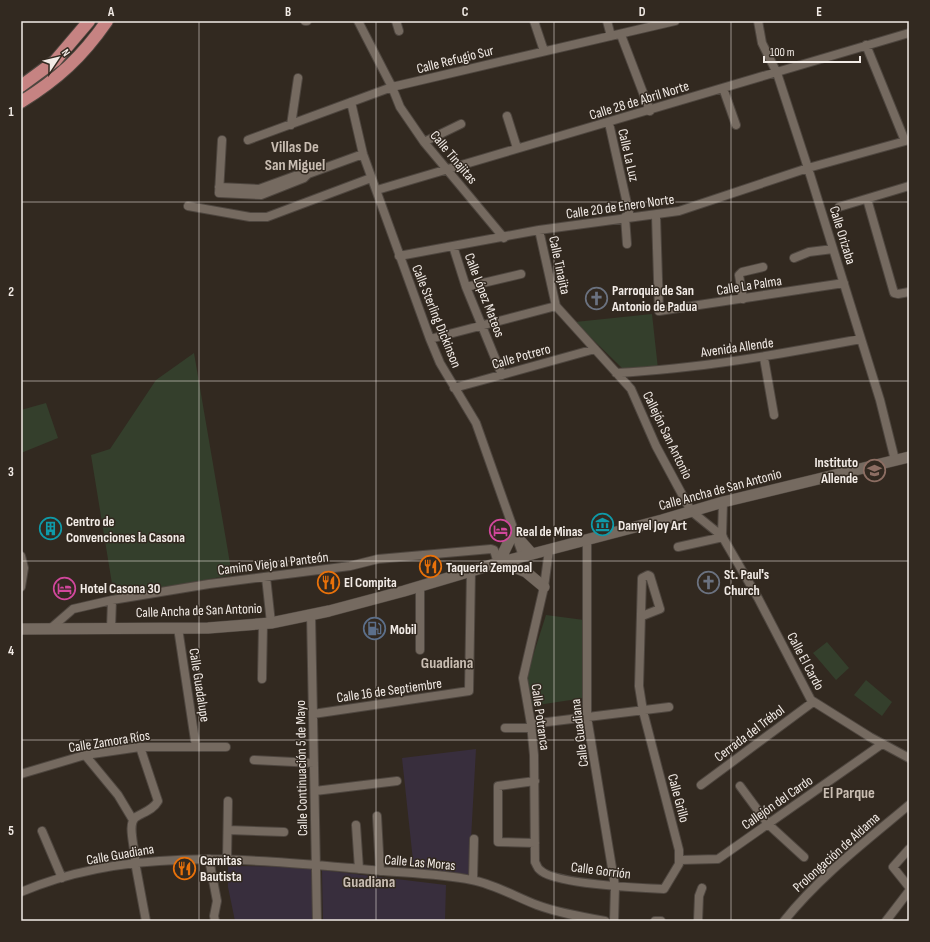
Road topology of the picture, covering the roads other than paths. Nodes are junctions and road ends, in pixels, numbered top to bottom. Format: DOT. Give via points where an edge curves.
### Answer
graph roads {
  1 [pos="89,21"];
  2 [pos="107,21"];
  3 [pos="358,21"];
  4 [pos="396,21"];
  5 [pos="534,21"];
  6 [pos="607,21"];
  7 [pos="675,21"];
  8 [pos="758,21"];
  9 [pos="398,31"];
  10 [pos="909,33"];
  11 [pos="621,35"];
  12 [pos="611,36"];
  13 [pos="866,45"];
  14 [pos="544,51"];
  15 [pos="777,73"];
  16 [pos="298,78"];
  17 [pos="21,86"];
  18 [pos="392,87"];
  19 [pos="723,88"];
  20 [pos="21,102"];
  21 [pos="351,102"];
  22 [pos="650,111"];
  23 [pos="507,116"];
  24 [pos="608,122"];
  25 [pos="461,124"];
  26 [pos="291,125"];
  27 [pos="736,125"];
  28 [pos="222,140"];
  29 [pos="248,140"];
  30 [pos="907,141"];
  31 [pos="424,142"];
  32 [pos="517,148"];
  33 [pos="363,154"];
  34 [pos="808,168"];
  35 [pos="448,169"];
  36 [pos="371,178"];
  37 [pos="909,186"];
  38 [pos="377,190"];
  39 [pos="867,199"];
  40 [pos="188,206"];
  41 [pos="839,207"];
  42 [pos="656,216"];
  43 [pos="628,217"];
  44 [pos="540,230"];
  45 [pos="504,238"];
  46 [pos="627,244"];
  47 [pos="453,246"];
  48 [pos="833,248"];
  49 [pos="399,256"];
  50 [pos="794,258"];
  51 [pos="763,268"];
  52 [pos="520,274"];
  53 [pos="844,283"];
  54 [pos="466,287"];
  55 [pos="909,292"];
  56 [pos="743,299"];
  57 [pos="556,306"];
  58 [pos="481,325"];
  59 [pos="430,339"];
  60 [pos="861,339"];
  61 [pos="595,349"];
  62 [pos="764,358"];
  63 [pos="616,373"];
  64 [pos="502,375"];
  65 [pos="454,388"];
  66 [pos="774,415"];
  67 [pos="909,457"];
  68 [pos="895,460"];
  69 [pos="722,502"];
  70 [pos="692,511"];
  71 [pos="514,533"];
  72 [pos="723,536"];
  73 [pos="586,540"];
  74 [pos="678,547"];
  75 [pos="549,550"];
  76 [pos="528,555"];
  77 [pos="21,556"];
  78 [pos="500,562"];
  79 [pos="471,570"];
  80 [pos="266,577"];
  81 [pos="21,586"];
  82 [pos="420,586"];
  83 [pos="544,587"];
  84 [pos="112,600"];
  85 [pos="311,615"];
  86 [pos="642,616"];
  87 [pos="267,624"];
  88 [pos="110,628"];
  89 [pos="178,628"];
  90 [pos="21,629"];
  91 [pos="50,629"];
  92 [pos="420,650"];
  93 [pos="262,679"];
  94 [pos="813,702"];
  95 [pos="669,707"];
  96 [pos="643,711"];
  97 [pos="313,714"];
  98 [pos="587,716"];
  99 [pos="531,726"];
  100 [pos="505,728"];
  101 [pos="882,744"];
  102 [pos="196,746"];
  103 [pos="140,747"];
  104 [pos="226,747"];
  105 [pos="85,755"];
  106 [pos="909,758"];
  107 [pos="254,760"];
  108 [pos="314,763"];
  109 [pos="21,774"];
  110 [pos="396,781"];
  111 [pos="535,781"];
  112 [pos="701,786"];
  113 [pos="740,786"];
  114 [pos="315,791"];
  115 [pos="228,801"];
  116 [pos="909,805"];
  117 [pos="377,816"];
  118 [pos="133,820"];
  119 [pos="768,824"];
  120 [pos="356,825"];
  121 [pos="228,830"];
  122 [pos="42,831"];
  123 [pos="284,832"];
  124 [pos="474,839"];
  125 [pos="536,843"];
  126 [pos="909,849"];
  127 [pos="804,857"];
  128 [pos="209,859"];
  129 [pos="227,860"];
  130 [pos="680,860"];
  131 [pos="135,862"];
  132 [pos="317,865"];
  133 [pos="538,867"];
  134 [pos="359,869"];
  135 [pos="380,871"];
  136 [pos="62,878"];
  137 [pos="472,880"];
  138 [pos="615,886"];
  139 [pos="909,887"];
  140 [pos="702,888"];
  141 [pos="909,891"];
  142 [pos="21,892"];
  143 [pos="146,921"];
  144 [pos="215,921"];
  145 [pos="317,921"];
  146 [pos="603,921"];
  147 [pos="614,921"];
  148 [pos="655,921"];
  149 [pos="661,921"];
  150 [pos="698,921"];
  151 [pos="784,921"];
  152 [pos="886,921"];
  1 -- 17 [label="main road" via="55,60"];
  2 -- 20 [label="main road" via="65,71"];
  3 -- 18 [label="street, Calle Tinajitas"];
  4 -- 9 [label="street"];
  5 -- 14 [label="street"];
  6 -- 12 [label="street"];
  7 -- 11 [label="street, Calle Refugio Sur"];
  8 -- 15 [label="street, Calle Orizaba" via="762,43"];
  10 -- 13 [label="street, Calle 28 de Abril Norte"];
  11 -- 12 [label="street, Calle Refugio Sur"];
  11 -- 22 [label="street"];
  12 -- 14 [label="street, Calle Refugio Sur"];
  13 -- 15 [label="street, Calle 28 de Abril Norte"];
  13 -- 30 [label="street"];
  14 -- 18 [label="street, Calle Refugio Sur"];
  15 -- 19 [label="street, Calle 28 de Abril Norte"];
  15 -- 34 [label="street, Calle Orizaba"];
  16 -- 26 [label="street"];
  18 -- 21 [label="street, Calle Refugio Sur"];
  18 -- 31 [label="street, Calle Tinajitas" via="400,107"];
  19 -- 22 [label="street, Calle 28 de Abril Norte"];
  19 -- 27 [label="street"];
  21 -- 26 [label="street, Calle Refugio Sur"];
  21 -- 33 [label="street, Calle Sterling Dickinson"];
  22 -- 24 [label="street, Calle 28 de Abril Norte"];
  23 -- 32 [label="street"];
  24 -- 32 [label="street, Calle 28 de Abril Norte"];
  24 -- 43 [label="street, Calle La Luz"];
  25 -- 31 [label="street"];
  26 -- 29 [label="street, Calle Refugio Sur"];
  28 -- 33 [label="street" via="219,193 260,192"];
  30 -- 34 [label="street, Calle 20 de Enero Norte"];
  31 -- 35 [label="street, Calle Tinajitas"];
  32 -- 35 [label="street, Calle 28 de Abril Norte"];
  33 -- 36 [label="street, Calle Sterling Dickinson"];
  34 -- 42 [label="street, Calle 20 de Enero Norte" via="679,212"];
  34 -- 48 [label="street, Calle Orizaba"];
  35 -- 38 [label="street, Calle 28 de Abril Norte"];
  35 -- 45 [label="street, Calle Tinajitas"];
  36 -- 38 [label="street, Calle Sterling Dickinson"];
  36 -- 40 [label="street" via="267,217 250,217"];
  37 -- 39 [label="street"];
  38 -- 49 [label="street, Calle Sterling Dickinson"];
  39 -- 41 [label="street"];
  39 -- 55 [label="street" via="895,294"];
  42 -- 43 [label="street, Calle 20 de Enero Norte"];
  42 -- 56 [label="street, Calle La Palma" via="659,311"];
  43 -- 44 [label="street, Calle 20 de Enero Norte"];
  43 -- 46 [label="street, Calle La Luz"];
  44 -- 45 [label="street, Calle 20 de Enero Norte"];
  44 -- 57 [label="street, Calle Tinajita"];
  45 -- 47 [label="street, Calle 20 de Enero Norte"];
  47 -- 49 [label="street, Calle 20 de Enero Norte"];
  47 -- 54 [label="street, Calle López Mateos"];
  48 -- 50 [label="street" via="809,252"];
  48 -- 53 [label="street, Calle Orizaba"];
  49 -- 59 [label="street, Calle Sterling Dickinson"];
  51 -- 56 [label="street" via="742,272 739,275"];
  52 -- 54 [label="street"];
  53 -- 56 [label="street, Calle La Palma"];
  53 -- 60 [label="street, Calle Orizaba"];
  54 -- 58 [label="street, Calle López Mateos"];
  57 -- 58 [label="street"];
  57 -- 61 [label="street, Callejón San Antonio"];
  58 -- 59 [label="street"];
  58 -- 64 [label="street, Calle López Mateos"];
  59 -- 65 [label="street, Calle Sterling Dickinson"];
  60 -- 62 [label="street, Avenida Allende"];
  60 -- 68 [label="street, Calle Orizaba"];
  61 -- 63 [label="street, Callejón San Antonio"];
  61 -- 64 [label="street, Calle Potrero"];
  62 -- 63 [label="street, Avenida Allende"];
  62 -- 66 [label="street"];
  63 -- 70 [label="street, Callejón San Antonio" via="631,389 656,446"];
  64 -- 65 [label="street, Calle Potrero"];
  65 -- 71 [label="street, Calle Sterling Dickinson" via="476,423"];
  67 -- 68 [label="main road, Calle Ancha de San Antonio"];
  68 -- 69 [label="main road, Calle Ancha de San Antonio"];
  69 -- 70 [label="main road, Calle Ancha de San Antonio"];
  69 -- 72 [label="street, Calle El Cardo"];
  70 -- 72 [label="street, Calle El Cardo"];
  70 -- 73 [label="main road, Calle Ancha de San Antonio"];
  71 -- 76 [label="main road"];
  71 -- 78 [label="main road"];
  72 -- 74 [label="street"];
  72 -- 94 [label="street, Calle El Cardo"];
  73 -- 75 [label="main road, Calle Ancha de San Antonio"];
  73 -- 98 [label="street, Calle Guadiana"];
  75 -- 76 [label="main road, Calle Ancha de San Antonio"];
  75 -- 83 [label="street, Calle Potranca"];
  76 -- 78 [label="main road, Calle Ancha de San Antonio"];
  77 -- 81 [label="street" via="24,568"];
  78 -- 79 [label="main road, Calle Ancha de San Antonio"];
  78 -- 80 [label="street, Camino Viejo al Panteón" via="491,549 378,558 350,566"];
  78 -- 83 [label="main road" via="526,572"];
  79 -- 82 [label="main road, Calle Ancha de San Antonio"];
  79 -- 97 [label="street, Calle 16 de Septiembre" via="469,691"];
  80 -- 84 [label="street, Camino Viejo al Panteón"];
  80 -- 87 [label="street"];
  82 -- 85 [label="main road, Calle Ancha de San Antonio"];
  82 -- 92 [label="street"];
  83 -- 99 [label="street, Calle Potranca" via="523,678"];
  84 -- 88 [label="street"];
  84 -- 91 [label="street, Camino Viejo al Panteón" via="73,609"];
  85 -- 87 [label="main road, Calle Ancha de San Antonio"];
  85 -- 97 [label="street, Calle Continuación 5 de Mayo"];
  86 -- 86 [label="street, Calle Grillo" via="642,578 648,575 660,609"];
  86 -- 96 [label="street, Calle Grillo" via="639,686"];
  87 -- 89 [label="main road, Calle Ancha de San Antonio"];
  87 -- 93 [label="street"];
  88 -- 89 [label="main road, Calle Ancha de San Antonio"];
  88 -- 91 [label="main road, Calle Ancha de San Antonio"];
  89 -- 102 [label="street, Calle Guadalupe"];
  90 -- 91 [label="main road, Calle Ancha de San Antonio"];
  94 -- 101 [label="street, Calle El Cardo"];
  94 -- 112 [label="street, Cerrada del Trébol"];
  95 -- 96 [label="street"];
  96 -- 98 [label="street"];
  96 -- 130 [label="street, Calle Grillo"];
  97 -- 108 [label="street, Calle Continuación 5 de Mayo"];
  98 -- 99 [label="street"];
  98 -- 138 [label="street, Calle Guadiana"];
  99 -- 100 [label="street"];
  99 -- 111 [label="street, Calle Potranca"];
  101 -- 106 [label="street, Calle El Cardo"];
  101 -- 119 [label="street, Callejón del Cardo"];
  102 -- 103 [label="street, Calle Zamora Ríos"];
  102 -- 104 [label="street, Calle Zamora Ríos"];
  103 -- 105 [label="street, Calle Zamora Ríos"];
  103 -- 118 [label="street" via="158,801 154,807"];
  105 -- 109 [label="street, Calle Zamora Ríos"];
  105 -- 118 [label="street" via="118,795"];
  107 -- 108 [label="street"];
  108 -- 114 [label="street, Calle Continuación 5 de Mayo"];
  110 -- 114 [label="street"];
  111 -- 125 [label="street, Calle Potranca"];
  111 -- 125 [label="street" via="498,786 498,842"];
  113 -- 119 [label="street"];
  114 -- 132 [label="street, Calle Continuación 5 de Mayo"];
  115 -- 121 [label="street"];
  116 -- 151 [label="street, Prolongación de Aldama" via="823,878 801,899"];
  117 -- 135 [label="street"];
  118 -- 131 [label="street" via="130,825 136,852"];
  119 -- 127 [label="street"];
  119 -- 130 [label="street, Callejón del Cardo" via="718,859"];
  120 -- 134 [label="street"];
  121 -- 123 [label="street"];
  121 -- 129 [label="street"];
  122 -- 136 [label="street"];
  124 -- 137 [label="street"];
  125 -- 133 [label="street, Calle Potranca"];
  126 -- 139 [label="street" via="892,867"];
  128 -- 129 [label="street, Calle Guadiana"];
  128 -- 131 [label="street, Calle Guadiana"];
  128 -- 144 [label="street" via="217,901"];
  129 -- 132 [label="street, Calle Las Moras"];
  130 -- 138 [label="street, Calle Gorrión" via="664,889"];
  131 -- 136 [label="street, Calle Guadiana"];
  131 -- 143 [label="street"];
  132 -- 134 [label="street, Calle Las Moras"];
  132 -- 145 [label="street, Calle Continuación 5 de Mayo"];
  133 -- 138 [label="street, Calle Gorrión" via="547,874"];
  134 -- 135 [label="street, Calle Las Moras"];
  135 -- 137 [label="street, Calle Las Moras"];
  136 -- 142 [label="street, Calle Guadiana"];
  137 -- 146 [label="street, Calle Las Moras" via="539,905"];
  138 -- 147 [label="street, Calle Guadiana"];
  140 -- 150 [label="street" via="699,896"];
  141 -- 152 [label="street"];
  148 -- 149 [label="street"];
}
